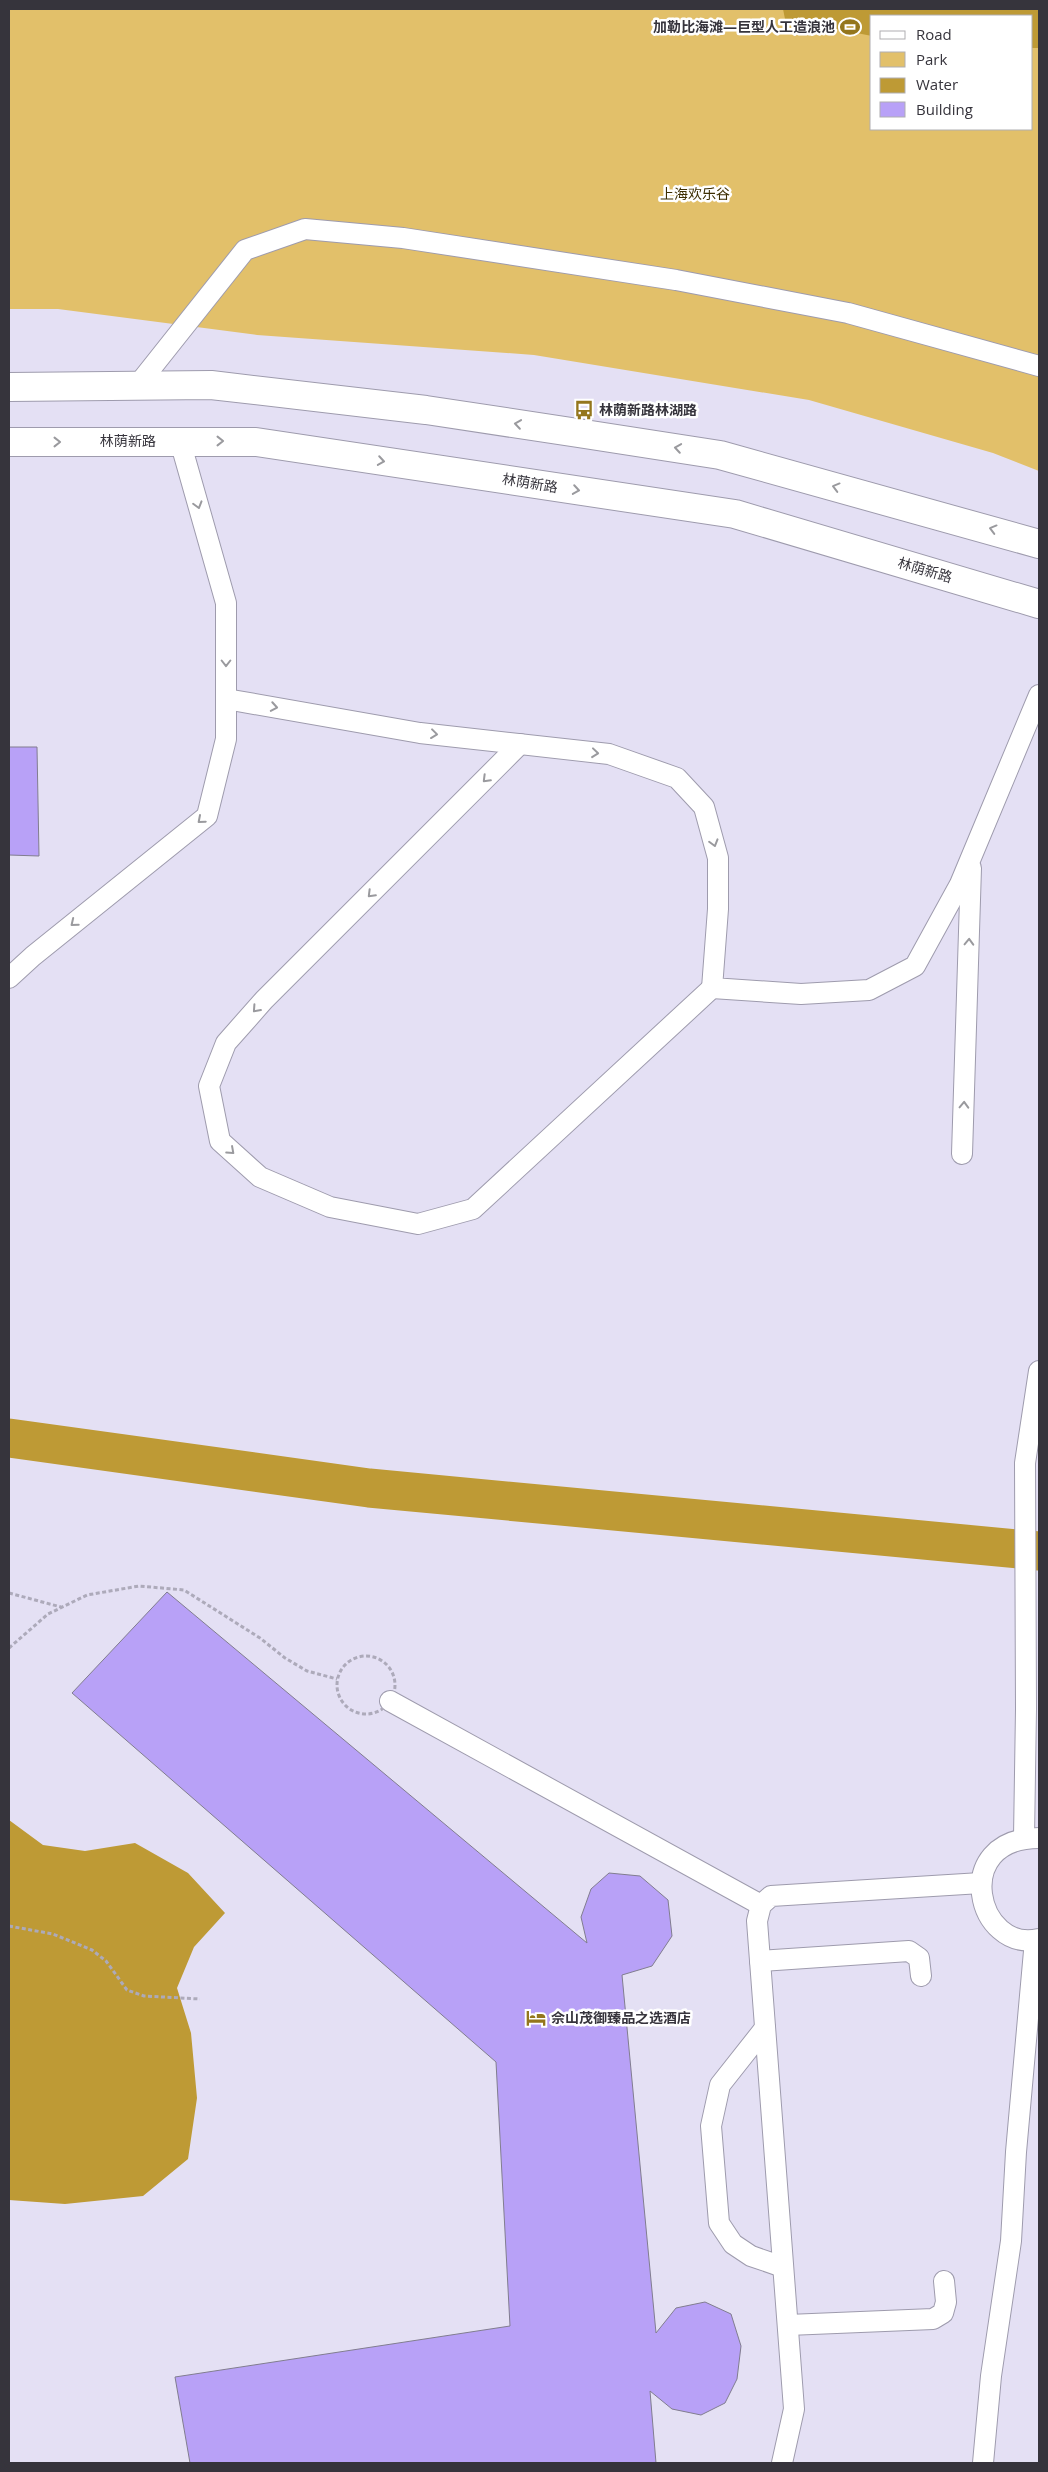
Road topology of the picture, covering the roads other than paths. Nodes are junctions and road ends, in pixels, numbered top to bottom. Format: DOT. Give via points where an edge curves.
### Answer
graph roads {
  1 [pos="1039,366"];
  2 [pos="137,386"];
  3 [pos="9,387"];
  4 [pos="180,441"];
  5 [pos="9,442"];
  6 [pos="1039,544"];
  7 [pos="1039,604"];
  8 [pos="1039,696"];
  9 [pos="226,699"];
  10 [pos="520,744"];
  11 [pos="971,857"];
  12 [pos="9,978"];
  13 [pos="712,988"];
  14 [pos="962,1154"];
  15 [pos="1039,1371"];
  16 [pos="390,1701"];
  17 [pos="1032,1838"];
  18 [pos="981,1883"];
  19 [pos="761,1905"];
  20 [pos="1037,1939"];
  21 [pos="760,1961"];
  22 [pos="921,1976"];
  23 [pos="765,2028"];
  24 [pos="784,2267"];
  25 [pos="944,2281"];
  26 [pos="788,2325"];
  27 [pos="782,2463"];
  28 [pos="983,2463"];
  1 -- 2 [label="lane" via="848,313 686,282 403,238 305,229 245,250"];
  2 -- 3 [label="main road"];
  6 -- 2 [label="main road, one-way" via="720,455 426,410 211,385"];
  5 -- 4 [label="main road, 林荫新路, one-way"];
  4 -- 7 [label="main road, 林荫新路, one-way" via="256,442 735,514"];
  4 -- 9 [label="lane, one-way" via="226,603"];
  8 -- 11 [label="lane"];
  9 -- 10 [label="lane, one-way" via="420,733"];
  9 -- 12 [label="lane, one-way" via="226,739 207,816"];
  10 -- 13 [label="lane, one-way" via="608,754 676,778 704,807 718,858"];
  10 -- 13 [label="lane, one-way" via="264,1000 226,1043 209,1086 220,1141 260,1177 330,1207 418,1224 473,1209"];
  11 -- 13 [label="lane" via="960,884 915,966 908,970 868,990 801,994"];
  14 -- 11 [label="lane, one-way"];
  15 -- 17 [label="lane" via="1025,1463 1026,1709"];
  16 -- 19 [label="lane"];
  17 -- 18 [label="lane" via="1009,1843 996,1852 986,1866"];
  18 -- 19 [label="lane" via="771,1896"];
  18 -- 20 [label="lane" via="982,1901 989,1917 1002,1930 1017,1938"];
  19 -- 21 [label="lane" via="757,1921"];
  20 -- 28 [label="lane" via="1016,2152 1011,2242 991,2376"];
  21 -- 22 [label="lane" via="909,1951 919,1958"];
  21 -- 23 [label="lane"];
  23 -- 24 [label="lane"];
  23 -- 24 [label="lane" via="720,2085 711,2126 719,2223 733,2244 751,2256"];
  24 -- 26 [label="lane"];
  25 -- 26 [label="lane" via="946,2302 943,2313 933,2319"];
  26 -- 27 [label="lane" via="794,2409"];
}
